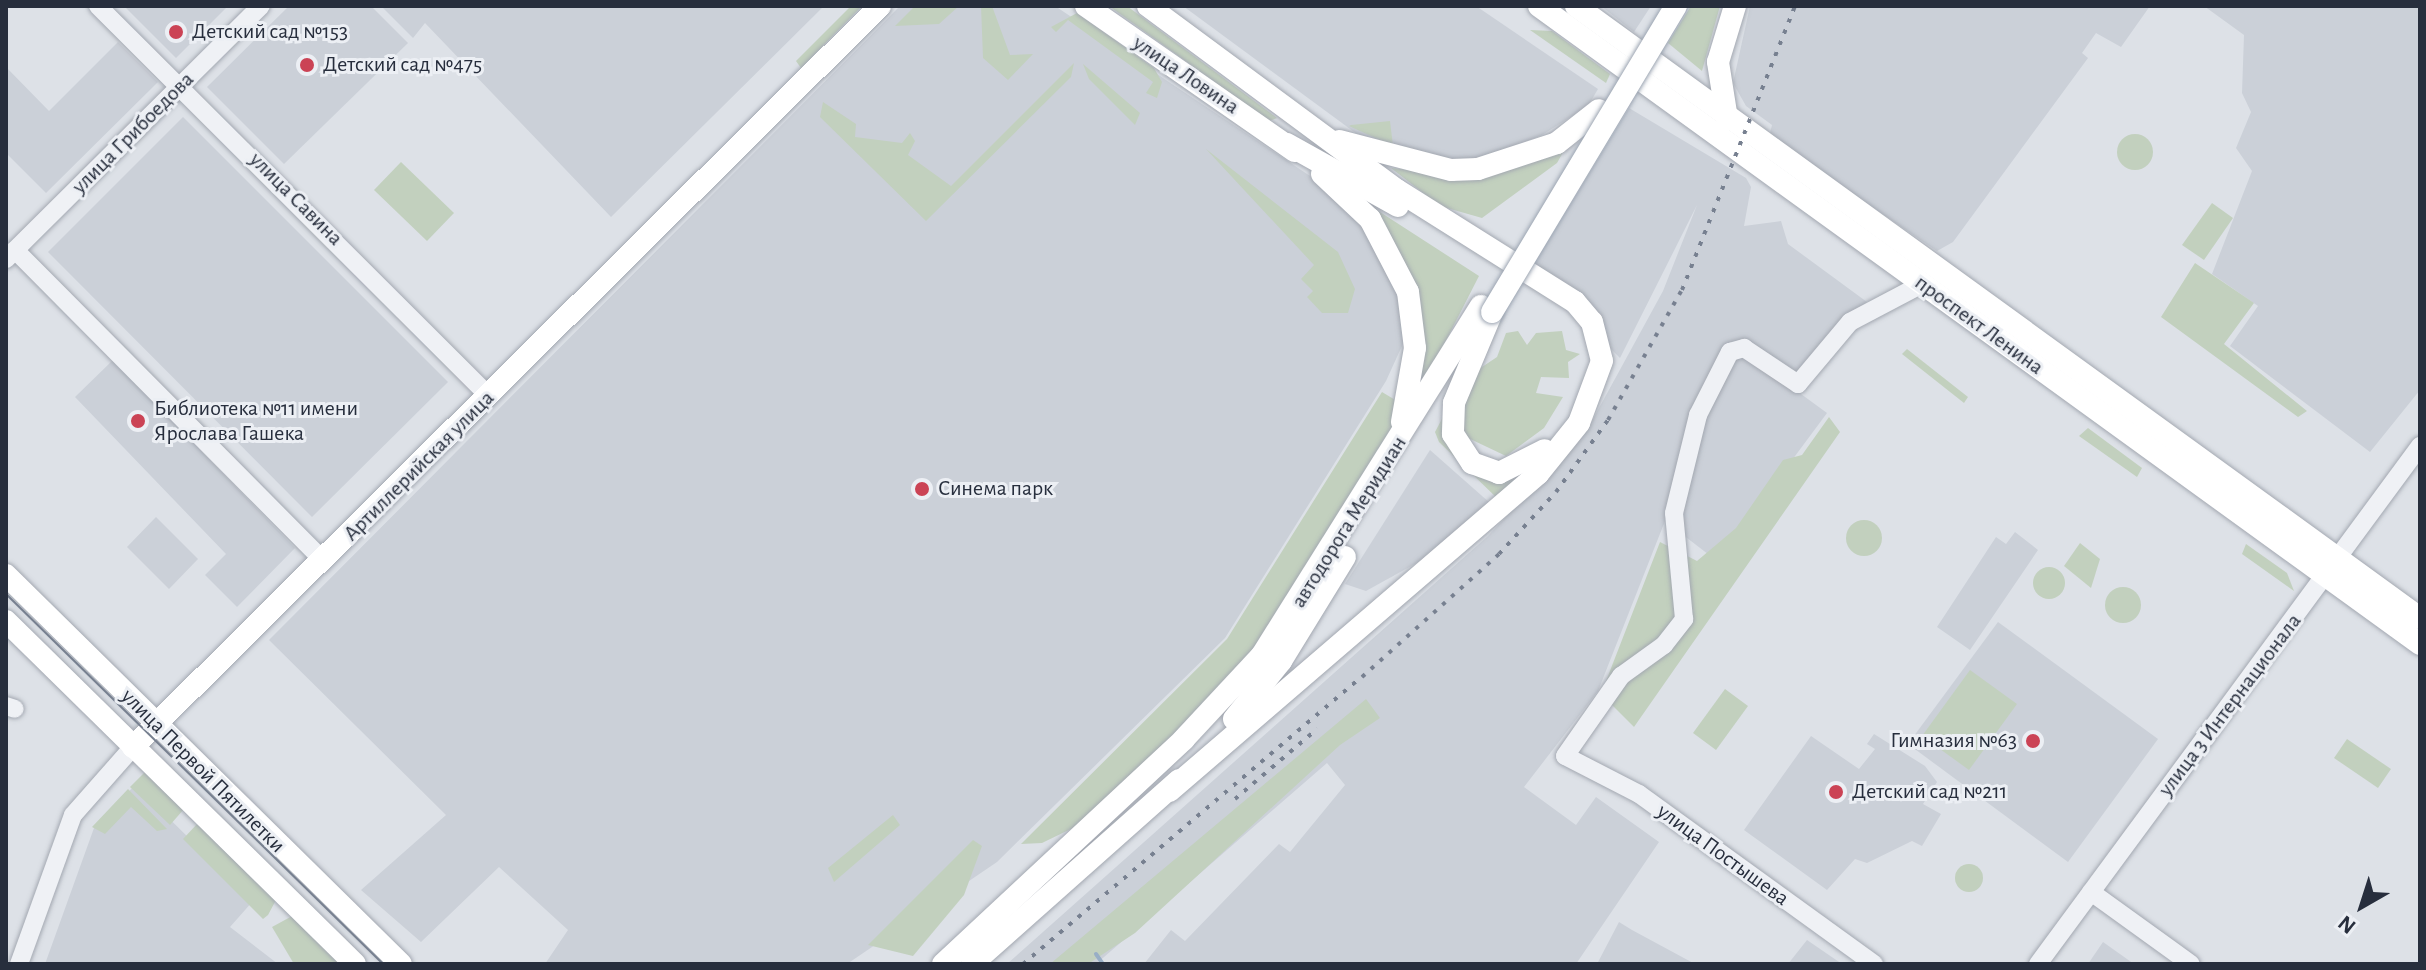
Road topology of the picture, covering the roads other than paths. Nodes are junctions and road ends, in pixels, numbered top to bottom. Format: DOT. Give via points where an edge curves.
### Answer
graph roads {
  1 [pos="98,6"];
  2 [pos="261,6"];
  3 [pos="880,6"];
  4 [pos="1148,6"];
  5 [pos="1539,6"];
  6 [pos="1576,6"];
  7 [pos="1661,6"];
  8 [pos="1676,6"];
  9 [pos="1735,6"];
  10 [pos="1089,7"];
  11 [pos="181,85"];
  12 [pos="1599,110"];
  13 [pos="1297,119"];
  14 [pos="1727,119"];
  15 [pos="1322,136"];
  16 [pos="1282,140"];
  17 [pos="11,254"];
  18 [pos="1930,276"];
  19 [pos="1487,309"];
  20 [pos="489,396"];
  21 [pos="2420,446"];
  22 [pos="1378,478"];
  23 [pos="324,561"];
  24 [pos="2333,567"];
  25 [pos="6,575"];
  26 [pos="2420,618"];
  27 [pos="6,621"];
  28 [pos="2420,644"];
  29 [pos="156,725"];
  30 [pos="133,747"];
  31 [pos="1169,791"];
  32 [pos="2091,892"];
  33 [pos="19,964"];
  34 [pos="355,964"];
  35 [pos="401,964"];
  36 [pos="943,964"];
  37 [pos="972,964"];
  38 [pos="1874,964"];
  39 [pos="2038,964"];
  40 [pos="2191,964"];
  1 -- 11 [label="street, улица Савина"];
  2 -- 11 [label="street, улица Грибоедова"];
  3 -- 20 [label="main road, Артиллерийская улица"];
  4 -- 13 [label="main road"];
  5 -- 18 [label="main road, проспект Ленина"];
  6 -- 14 [label="main road, проспект Ленина"];
  7 -- 12 [label="main road, автодорога Меридиан"];
  8 -- 19 [label="main road, автодорога Меридиан, bridge"];
  9 -- 14 [label="main road" via="1718,62"];
  10 -- 16 [label="main road, улица Ловина"];
  11 -- 17 [label="street, улица Грибоедова"];
  11 -- 20 [label="street, улица Савина"];
  12 -- 15 [label="main road" via="1557,143 1505,164 1451,170"];
  12 -- 19 [label="main road, автодорога Меридиан"];
  13 -- 15 [label="main road"];
  13 -- 16 [label="main road"];
  14 -- 18 [label="main road, проспект Ленина"];
  15 -- 31 [label="main road" via="1575,302 1601,342 1599,381 1579,423 1538,474"];
  16 -- 19 [label="main road" via="1558,305 1582,334 1586,378 1569,416 1533,461 1499,473 1460,451 1453,418"];
  16 -- 22 [label="main road" via="1370,219 1408,292 1414,372 1407,411"];
  17 -- 23 [label="street"];
  18 -- 24 [label="main road, проспект Ленина"];
  18 -- 38 [label="street, улица Постышева" via="1850,322 1798,384 1744,348 1730,352 1698,415 1674,513 1684,619 1664,645 1621,676 1565,756 1639,794"];
  19 -- 22 [label="main road, автодорога Меридиан"];
  19 -- 31 [label="main road, автодорога Меридиан" via="1281,661"];
  20 -- 23 [label="main road, Артиллерийская улица"];
  21 -- 24 [label="street, улица 3 Интернационала"];
  22 -- 36 [label="main road, автодорога Меридиан" via="1232,692"];
  23 -- 29 [label="main road, Артиллерийская улица"];
  24 -- 26 [label="main road, проспект Ленина"];
  24 -- 28 [label="main road, проспект Ленина"];
  24 -- 32 [label="street, улица 3 Интернационала"];
  25 -- 29 [label="main road, улица Первой Пятилетки"];
  27 -- 30 [label="main road, улица Первой Пятилетки"];
  29 -- 30 [label="main road, Артиллерийская улица"];
  29 -- 35 [label="main road, улица Первой Пятилетки"];
  30 -- 33 [label="street, Артиллерийская улица" via="73,815"];
  30 -- 34 [label="main road, улица Первой Пятилетки"];
  31 -- 37 [label="main road, автодорога Меридиан"];
  32 -- 39 [label="street, улица 3 Интернационала"];
  32 -- 40 [label="street"];
}
